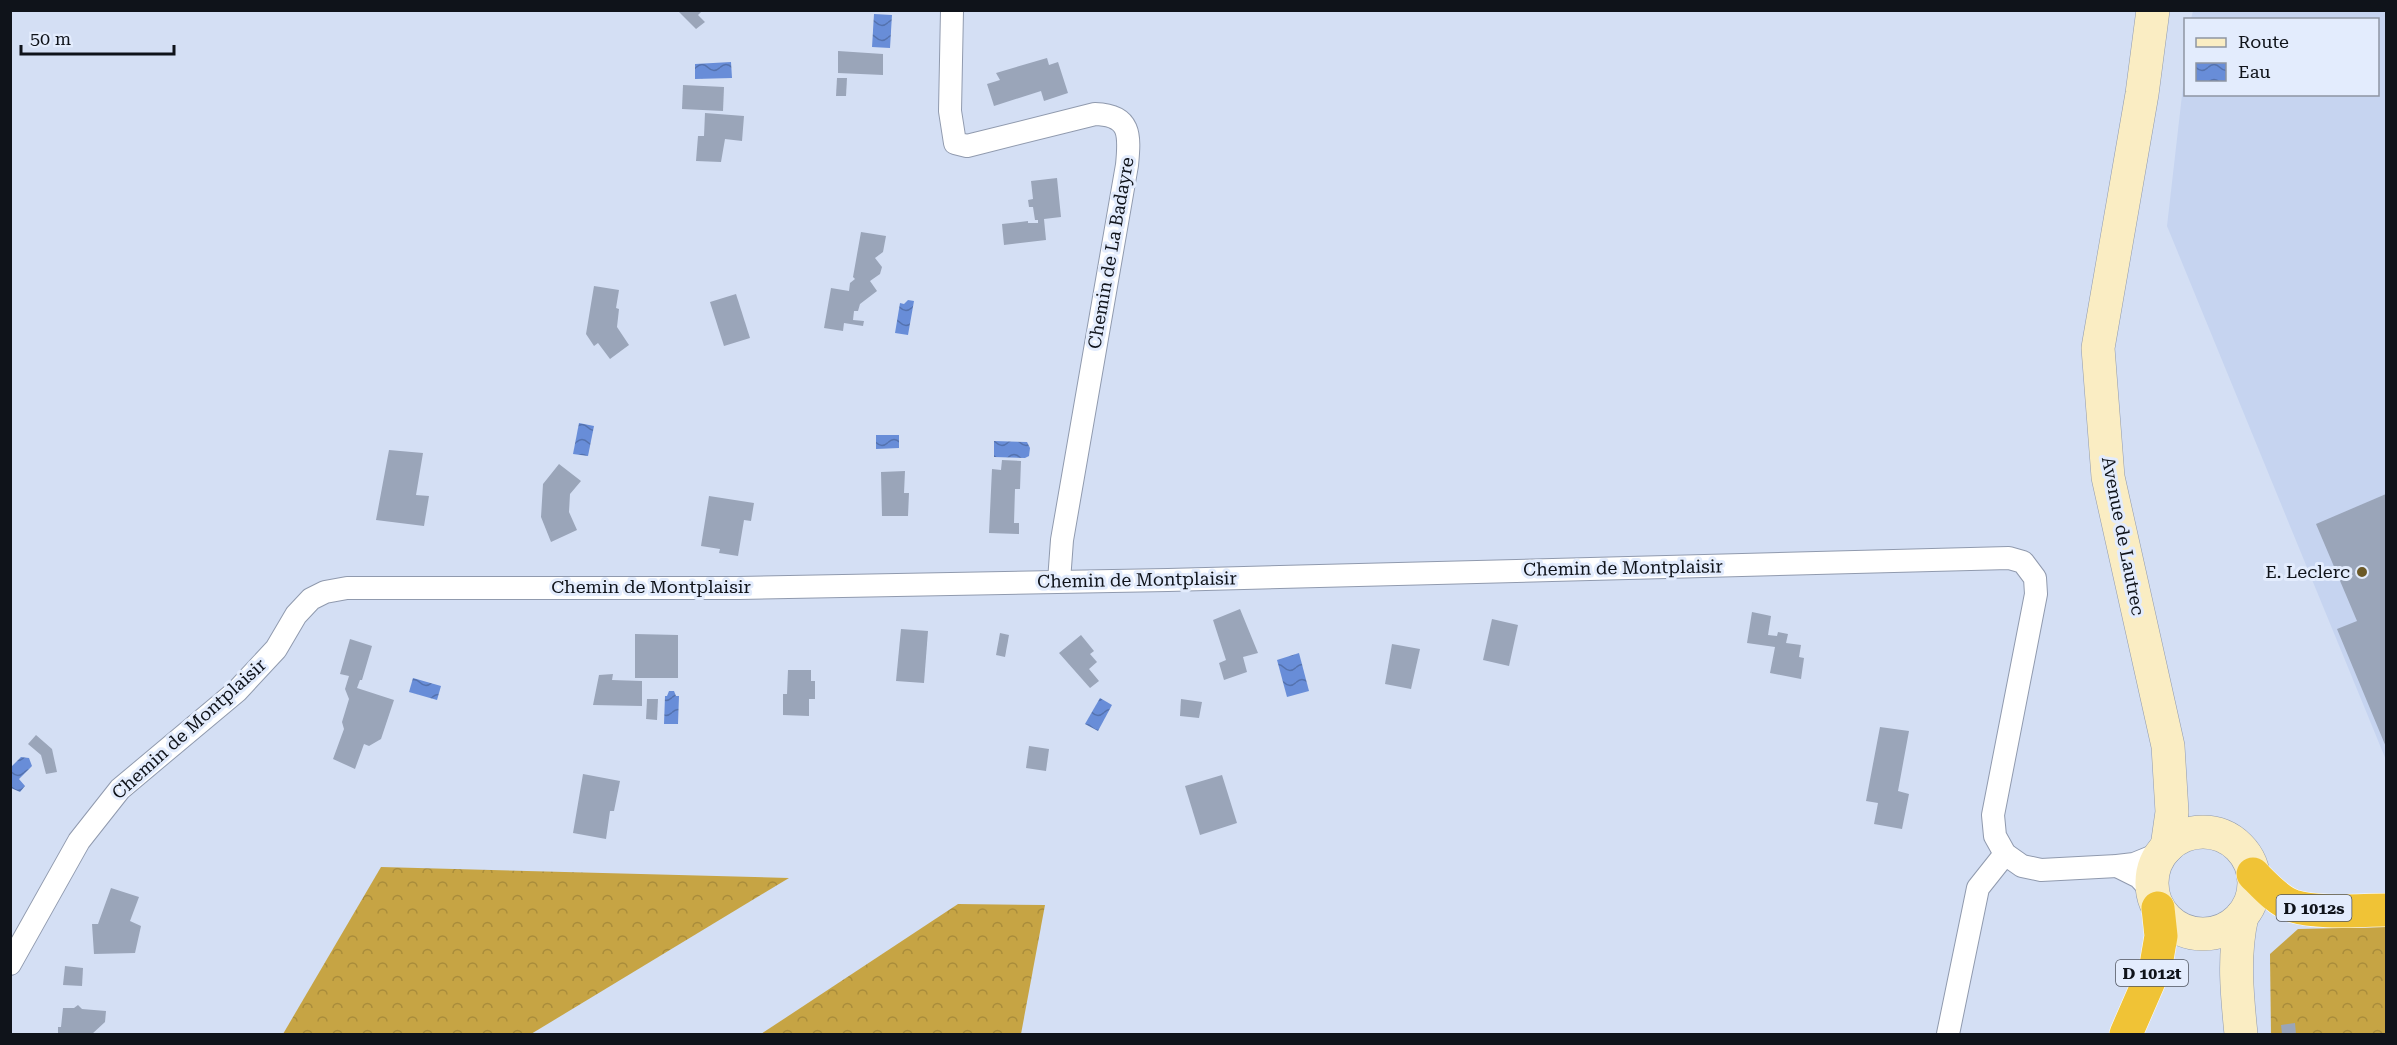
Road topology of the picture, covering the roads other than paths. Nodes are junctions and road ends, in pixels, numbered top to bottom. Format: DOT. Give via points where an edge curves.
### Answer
graph roads {
  1 [pos="952,10"];
  2 [pos="2153,10"];
  3 [pos="1059,581"];
  4 [pos="2168,746"];
  5 [pos="2217,834"];
  6 [pos="2164,850"];
  7 [pos="2005,854"];
  8 [pos="2117,866"];
  9 [pos="2253,874"];
  10 [pos="2156,900"];
  11 [pos="2386,910"];
  12 [pos="2241,916"];
  13 [pos="2187,931"];
  14 [pos="10,964"];
  15 [pos="2241,1031"];
  16 [pos="1948,1035"];
  17 [pos="2126,1035"];
  1 -- 3 [label="street, Chemin de La Badayre" via="950,111 955,143 967,146 1095,114 1111,114 1123,122 1129,141 1062,540"];
  2 -- 4 [label="main road, Avenue de Lautrec" via="2098,348 2108,477"];
  3 -- 7 [label="street, Chemin de Montplaisir" via="2008,558 2023,562 2035,578 2036,594 1993,815 1995,836"];
  3 -- 14 [label="street, Chemin de Montplaisir" via="739,588 347,588 326,592 311,599 276,649 237,691 120,789 79,841"];
  4 -- 5 [label="main road" via="2192,799"];
  4 -- 6 [label="main road, Avenue de Lautrec" via="2172,812"];
  5 -- 6 [label="main road" via="2190,833"];
  5 -- 9 [label="main road" via="2241,849"];
  6 -- 8 [label="street" via="2134,864"];
  6 -- 10 [label="main road" via="2152,878"];
  7 -- 8 [label="street" via="2022,866 2041,870"];
  7 -- 16 [label="street" via="1977,888"];
  8 -- 10 [label="street" via="2139,877"];
  9 -- 11 [label="highway, D 1012s" via="2292,905 2324,910"];
  9 -- 12 [label="main road" via="2251,896"];
  10 -- 13 [label="main road" via="2166,918"];
  10 -- 17 [label="highway, D 1012t" via="2161,936 2156,965"];
  12 -- 13 [label="main road" via="2217,932"];
  12 -- 15 [label="main road" via="2236,967"];
  13 -- 15 [label="main road" via="2207,952 2219,973"];
}
